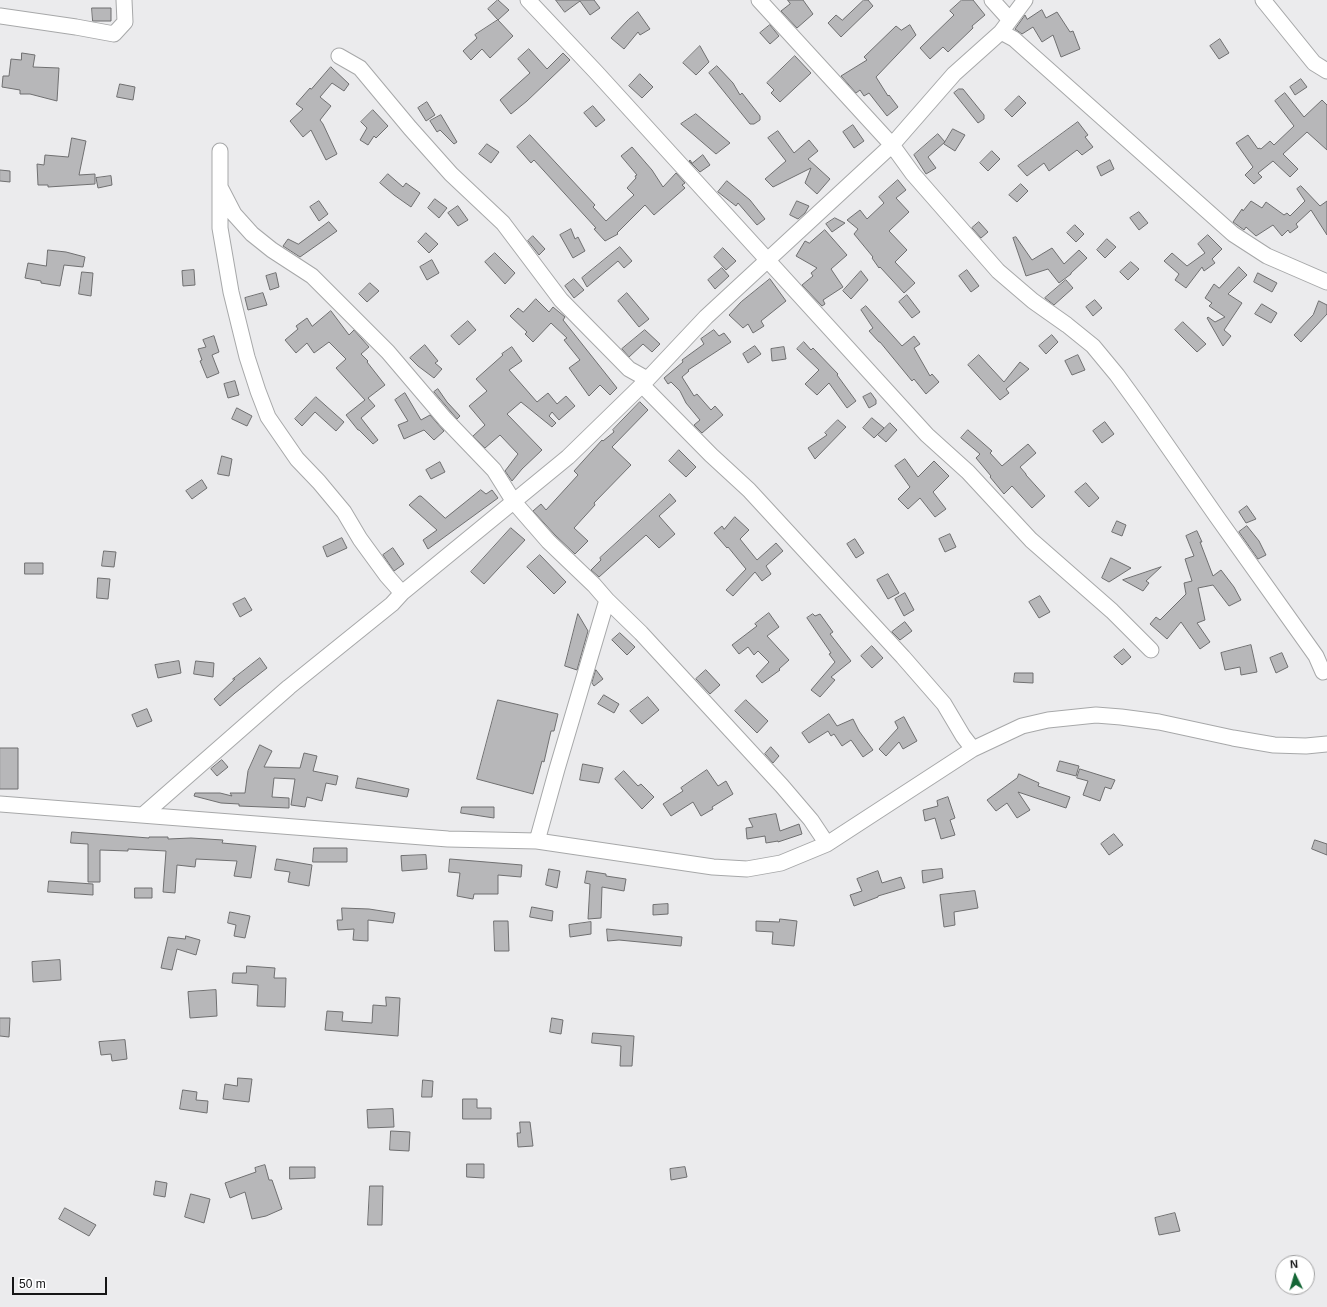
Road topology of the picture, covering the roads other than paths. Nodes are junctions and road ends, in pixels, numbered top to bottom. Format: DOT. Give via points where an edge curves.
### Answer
graph roads {
  1 [pos="124,0"];
  2 [pos="528,0"];
  3 [pos="759,0"];
  4 [pos="992,0"];
  5 [pos="1025,0"];
  6 [pos="1263,0"];
  7 [pos="0,16"];
  8 [pos="1010,20"];
  9 [pos="1001,32"];
  10 [pos="339,56"];
  11 [pos="1327,71"];
  12 [pos="892,145"];
  13 [pos="220,151"];
  14 [pos="220,187"];
  15 [pos="768,260"];
  16 [pos="1327,282"];
  17 [pos="645,382"];
  18 [pos="514,502"];
  19 [pos="402,594"];
  20 [pos="607,600"];
  21 [pos="1151,650"];
  22 [pos="1323,672"];
  23 [pos="1327,744"];
  24 [pos="973,749"];
  25 [pos="0,804"];
  26 [pos="143,815"];
  27 [pos="537,841"];
  28 [pos="827,844"];
  1 -- 7 [label="street" via="125,22 114,34"];
  2 -- 15 [label="street"];
  3 -- 12 [label="street"];
  4 -- 8 [label="street"];
  5 -- 8 [label="street"];
  6 -- 11 [label="street" via="1314,64"];
  8 -- 9 [label="street"];
  9 -- 12 [label="street" via="954,74"];
  9 -- 16 [label="street" via="1014,39 1233,234 1267,256"];
  10 -- 17 [label="street" via="360,68 451,174 503,223 561,300"];
  12 -- 15 [label="street"];
  12 -- 22 [label="street" via="912,174 998,271 1093,346 1117,375 1316,656"];
  13 -- 14 [label="street"];
  14 -- 18 [label="street" via="234,214 252,234 312,276 388,352 494,470"];
  14 -- 19 [label="street" via="220,228 236,315 249,364 268,417 297,459 344,512"];
  15 -- 17 [label="street" via="706,317"];
  15 -- 21 [label="street" via="927,435 968,472 1031,540 1112,611"];
  17 -- 18 [label="street" via="568,457"];
  17 -- 24 [label="street" via="711,455 749,490 903,658 944,704 962,736"];
  18 -- 19 [label="street"];
  18 -- 20 [label="street" via="548,541"];
  19 -- 26 [label="street" via="289,687"];
  20 -- 27 [label="street"];
  20 -- 28 [label="street" via="641,633 782,786 811,820"];
  23 -- 24 [label="street" via="1274,745 1159,722 1096,715 1048,720 1022,726"];
  24 -- 28 [label="street"];
  25 -- 26 [label="street"];
  26 -- 27 [label="street" via="448,839"];
  27 -- 28 [label="street" via="713,867 747,869 781,863"];
}
